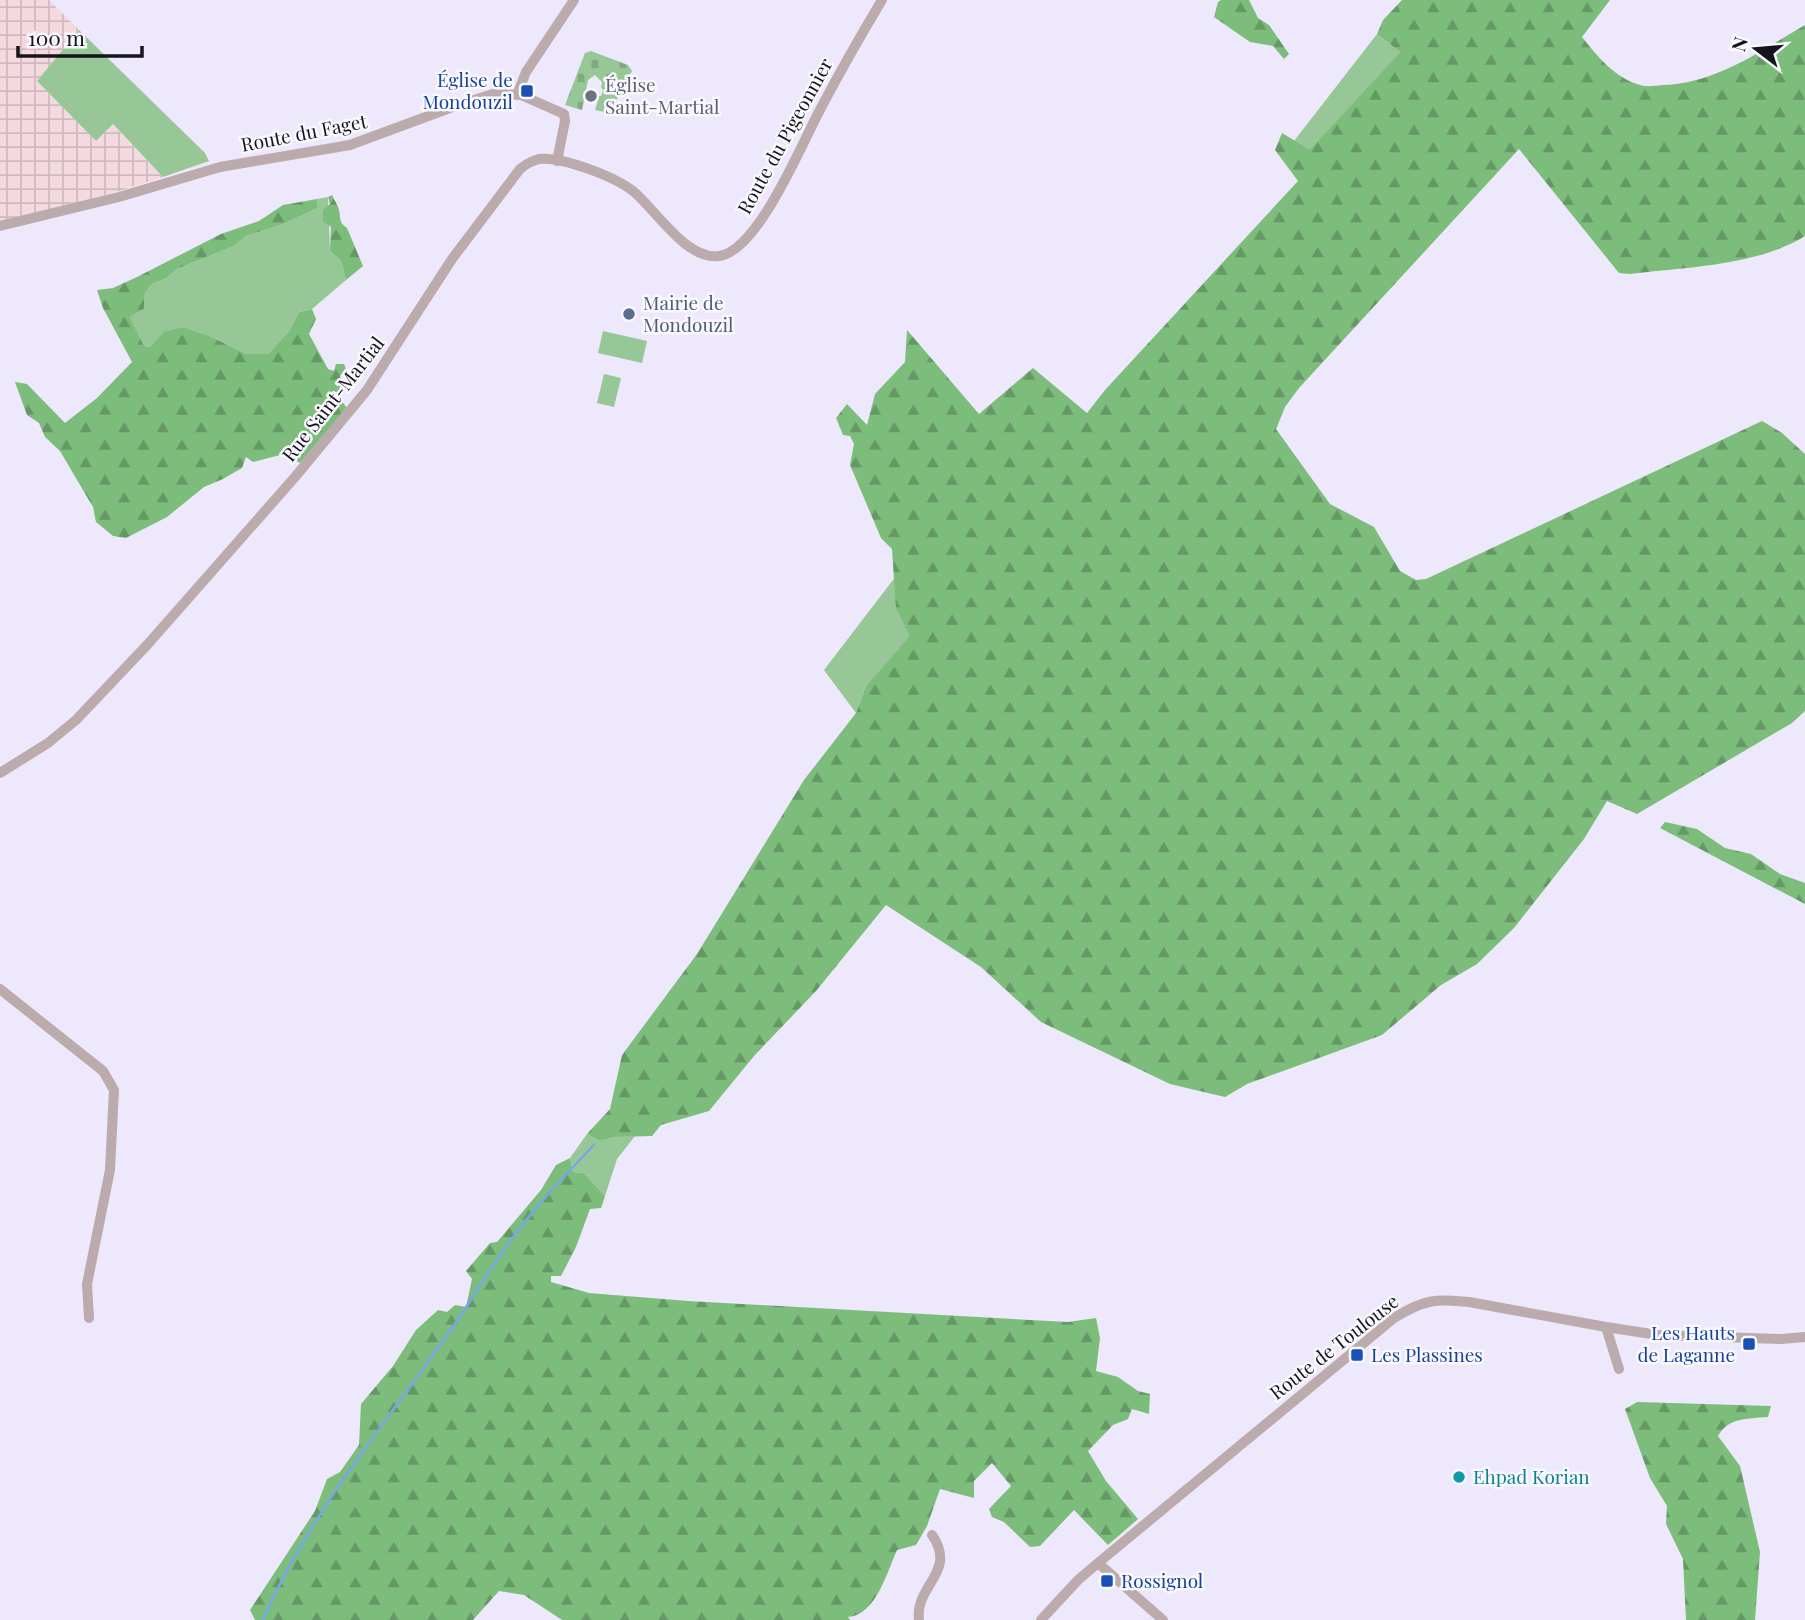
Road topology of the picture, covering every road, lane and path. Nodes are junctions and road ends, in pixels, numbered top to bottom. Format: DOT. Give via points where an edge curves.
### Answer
graph roads {
  1 [pos="574,0"];
  2 [pos="882,0"];
  3 [pos="513,94"];
  4 [pos="557,161"];
  5 [pos="0,226"];
  6 [pos="695,252"];
  7 [pos="0,773"];
  8 [pos="0,989"];
  9 [pos="89,1318"];
  10 [pos="1606,1328"];
  11 [pos="1805,1337"];
  12 [pos="1619,1369"];
  13 [pos="932,1535"];
  14 [pos="1098,1563"];
  15 [pos="919,1620"];
  16 [pos="1041,1620"];
  17 [pos="1163,1620"];
  1 -- 3 [label="street" via="516,80"];
  2 -- 6 [label="street, Route du Pigeonnier" via="758,224 724,255 708,257"];
  3 -- 4 [label="street" via="564,114"];
  3 -- 5 [label="street, Route du Faget" via="477,99 350,145 220,167"];
  4 -- 6 [label="street, Rue Saint-Martial" via="624,184"];
  4 -- 7 [label="street, Rue Saint-Martial" via="535,160 520,169 452,260 367,390 148,644 69,726"];
  8 -- 9 [label="street" via="103,1071 114,1090 110,1170 87,1284"];
  10 -- 11 [label="street, Route de Toulouse" via="1658,1335"];
  10 -- 12 [label="street"];
  10 -- 14 [label="street, Route de Toulouse" via="1449,1299 1411,1307"];
  13 -- 15 [label="street" via="942,1555 920,1606"];
  14 -- 16 [label="street, Route de Toulouse"];
  14 -- 17 [label="street"];
}
